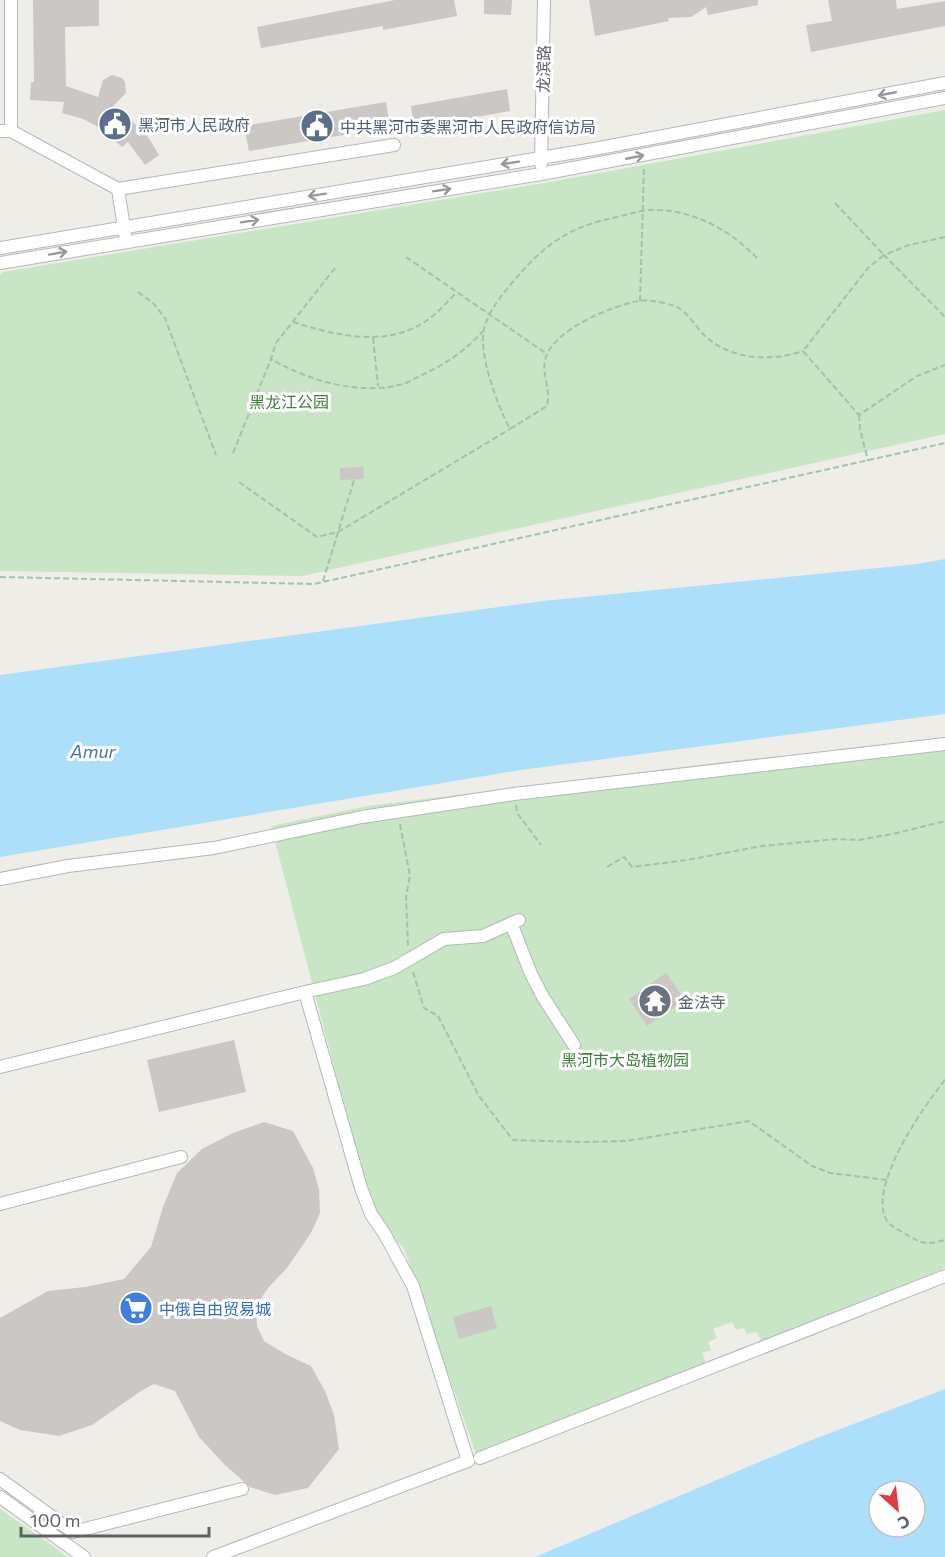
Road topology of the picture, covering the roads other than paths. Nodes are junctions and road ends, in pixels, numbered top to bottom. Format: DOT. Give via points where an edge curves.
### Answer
graph roads {
  1 [pos="11,0"];
  2 [pos="544,0"];
  3 [pos="945,83"];
  4 [pos="945,98"];
  5 [pos="5,131"];
  6 [pos="394,145"];
  7 [pos="541,158"];
  8 [pos="541,174"];
  9 [pos="118,189"];
  10 [pos="124,227"];
  11 [pos="126,241"];
  12 [pos="0,248"];
  13 [pos="0,263"];
  14 [pos="945,744"];
  15 [pos="0,879"];
  16 [pos="305,992"];
  17 [pos="574,1045"];
  18 [pos="0,1067"];
  19 [pos="181,1157"];
  20 [pos="0,1204"];
  21 [pos="945,1276"];
  22 [pos="480,1458"];
  23 [pos="0,1479"];
  24 [pos="242,1488"];
  25 [pos="0,1497"];
  26 [pos="84,1557"];
  27 [pos="213,1557"];
  1 -- 5 [label="street"];
  2 -- 7 [label="street, 龙滨路"];
  3 -- 7 [label="street, one-way"];
  8 -- 4 [label="street, one-way"];
  5 -- 9 [label="street"];
  6 -- 9 [label="street"];
  7 -- 8 [label="street, 龙滨路"];
  7 -- 10 [label="street, one-way"];
  11 -- 8 [label="street, one-way"];
  9 -- 10 [label="street"];
  10 -- 11 [label="street"];
  10 -- 12 [label="street"];
  13 -- 11 [label="street, one-way"];
  14 -- 15 [label="street" via="514,794 397,811 214,848 68,866"];
  16 -- 17 [label="street" via="364,979 394,968 444,939 483,936 515,922 531,974"];
  16 -- 18 [label="street"];
  16 -- 27 [label="street" via="361,1188 371,1214 414,1286 468,1461"];
  19 -- 20 [label="street"];
  21 -- 22 [label="street"];
  23 -- 24 [label="street" via="73,1532"];
  25 -- 26 [label="street"];
}
